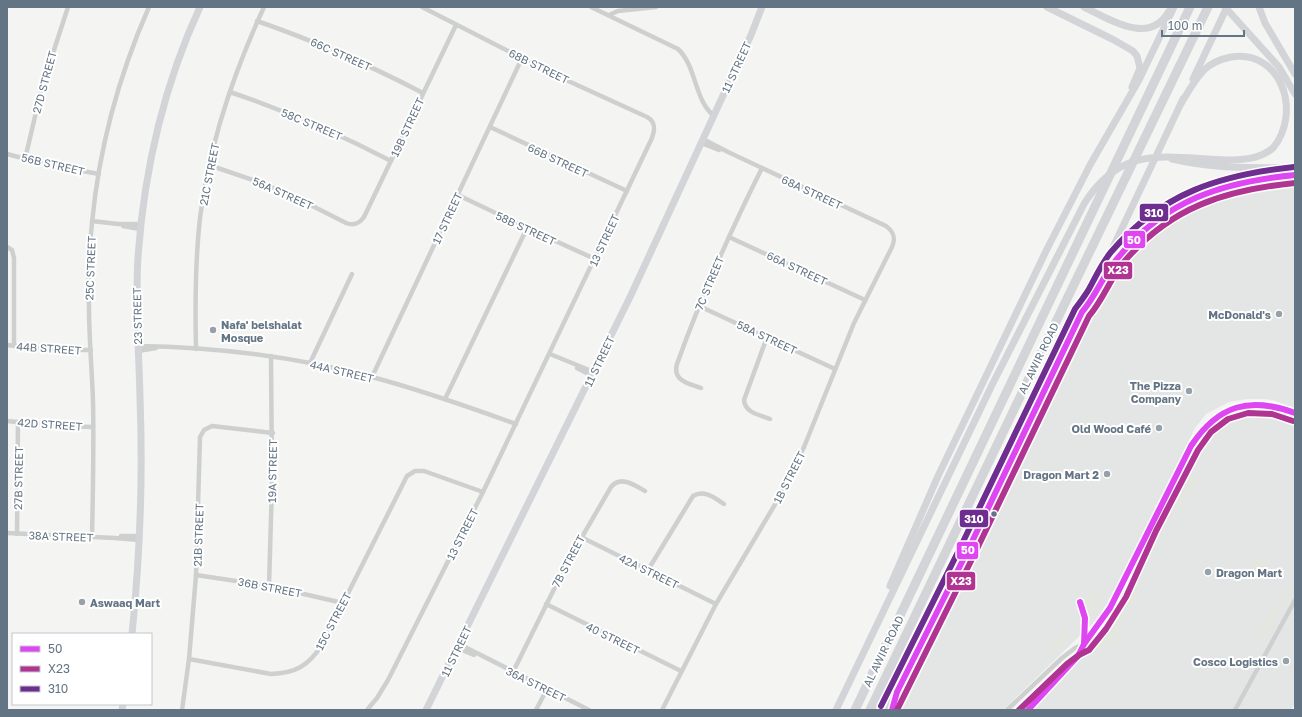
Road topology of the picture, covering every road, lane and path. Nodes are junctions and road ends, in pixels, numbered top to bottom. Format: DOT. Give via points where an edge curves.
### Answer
graph roads {
  1 [pos="68,7"];
  2 [pos="149,7"];
  3 [pos="200,7"];
  4 [pos="264,7"];
  5 [pos="422,7"];
  6 [pos="591,7"];
  7 [pos="656,7"];
  8 [pos="762,7"];
  9 [pos="1047,7"];
  10 [pos="1084,7"];
  11 [pos="1173,7"];
  12 [pos="1190,7"];
  13 [pos="1208,7"];
  14 [pos="1226,7"];
  15 [pos="1259,7"];
  16 [pos="609,15"];
  17 [pos="258,21"];
  18 [pos="456,25"];
  19 [pos="522,58"];
  20 [pos="1295,74"];
  21 [pos="230,92"];
  22 [pos="423,93"];
  23 [pos="1295,94"];
  24 [pos="1182,102"];
  25 [pos="1124,104"];
  26 [pos="714,116"];
  27 [pos="654,126"];
  28 [pos="490,127"];
  29 [pos="702,141"];
  30 [pos="7,154"];
  31 [pos="1164,157"];
  32 [pos="25,158"];
  33 [pos="391,161"];
  34 [pos="209,165"];
  35 [pos="1295,167"];
  36 [pos="762,168"];
  37 [pos="99,174"];
  38 [pos="1295,175"];
  39 [pos="628,191"];
  40 [pos="458,195"];
  41 [pos="92,221"];
  42 [pos="354,225"];
  43 [pos="141,227"];
  44 [pos="527,228"];
  45 [pos="894,234"];
  46 [pos="729,236"];
  47 [pos="7,246"];
  48 [pos="595,259"];
  49 [pos="352,274"];
  50 [pos="865,300"];
  51 [pos="699,306"];
  52 [pos="1082,312"];
  53 [pos="767,337"];
  54 [pos="7,345"];
  55 [pos="14,346"];
  56 [pos="138,348"];
  57 [pos="196,349"];
  58 [pos="91,350"];
  59 [pos="550,354"];
  60 [pos="271,356"];
  61 [pos="310,363"];
  62 [pos="835,369"];
  63 [pos="593,374"];
  64 [pos="372,377"];
  65 [pos="702,388"];
  66 [pos="445,399"];
  67 [pos="1295,413"];
  68 [pos="770,419"];
  69 [pos="7,421"];
  70 [pos="18,422"];
  71 [pos="516,424"];
  72 [pos="93,427"];
  73 [pos="273,433"];
  74 [pos="645,491"];
  75 [pos="483,492"];
  76 [pos="724,504"];
  77 [pos="7,533"];
  78 [pos="17,534"];
  79 [pos="92,537"];
  80 [pos="581,537"];
  81 [pos="139,538"];
  82 [pos="648,570"];
  83 [pos="196,575"];
  84 [pos="269,586"];
  85 [pos="1295,600"];
  86 [pos="343,603"];
  87 [pos="546,604"];
  88 [pos="716,604"];
  89 [pos="873,631"];
  90 [pos="132,633"];
  91 [pos="458,646"];
  92 [pos="189,659"];
  93 [pos="681,671"];
  94 [pos="513,672"];
  95 [pos="547,689"];
  96 [pos="897,692"];
  97 [pos="182,710"];
  98 [pos="367,710"];
  99 [pos="426,710"];
  100 [pos="536,710"];
  101 [pos="589,710"];
  102 [pos="662,710"];
  103 [pos="836,710"];
  104 [pos="855,710"];
  105 [pos="870,710"];
  106 [pos="888,710"];
  107 [pos="892,710"];
  108 [pos="1007,710"];
  109 [pos="1235,710"];
  1 -- 32 [label="street, 27D STREET" via="42,87"];
  2 -- 37 [label="street, 25C STREET" via="117,94"];
  3 -- 43 [label="main road, 23 STREET" via="164,104 152,153"];
  4 -- 17 [label="street, 21C STREET"];
  5 -- 18 [label="street, 68B STREET"];
  6 -- 16 [label="street"];
  7 -- 16 [label="street" via="615,11"];
  8 -- 26 [label="main road, 11 STREET"];
  9 -- 25 [label="main road" via="1134,51 1140,68"];
  10 -- 11 [label="main road" via="1111,21 1144,29 1161,23"];
  11 -- 25 [label="main road" via="1142,74"];
  12 -- 104 [label="highway, AL AWIR ROAD"];
  13 -- 105 [label="highway, AL AWIR ROAD"];
  14 -- 23 [label="main road" via="1279,67"];
  14 -- 24 [label="main road"];
  15 -- 20 [label="main road" via="1265,23"];
  16 -- 26 [label="street" via="682,52 705,106"];
  17 -- 21 [label="street, 21C STREET"];
  17 -- 22 [label="street, 66C STREET" via="346,56"];
  18 -- 19 [label="street, 68B STREET"];
  18 -- 22 [label="street, 19B STREET"];
  19 -- 27 [label="street, 68B STREET" via="647,117"];
  19 -- 28 [label="street, 17 STREET"];
  21 -- 33 [label="street, 58C STREET" via="302,118"];
  21 -- 34 [label="street, 21C STREET"];
  22 -- 33 [label="street, 19B STREET"];
  24 -- 31 [label="main road" via="1196,79 1214,63 1225,58 1249,57 1267,64 1283,81 1288,93 1289,120 1285,131 1273,147 1254,158 1231,160"];
  24 -- 52 [label="main road"];
  25 -- 89 [label="main road" via="1047,249 938,476"];
  26 -- 29 [label="main road, 11 STREET"];
  27 -- 39 [label="street, 13 STREET" via="652,138"];
  28 -- 39 [label="street, 66B STREET"];
  28 -- 40 [label="street, 17 STREET"];
  29 -- 36 [label="street, 68A STREET"];
  29 -- 63 [label="main road, 11 STREET"];
  30 -- 32 [label="street, 56B STREET"];
  31 -- 35 [label="main road" via="1233,167"];
  31 -- 89 [label="main road" via="1148,158 1117,168 1104,178 1084,204 1004,360"];
  32 -- 37 [label="street, 56B STREET"];
  33 -- 42 [label="street, 19B STREET" via="362,221"];
  34 -- 42 [label="street, 56A STREET" via="264,184 304,201 346,224"];
  34 -- 57 [label="street, 21C STREET" via="200,218 196,274"];
  36 -- 45 [label="street, 68A STREET" via="886,226"];
  36 -- 46 [label="street, 7C STREET"];
  37 -- 41 [label="street, 25C STREET"];
  38 -- 52 [label="main road" via="1230,184 1197,196 1170,210 1125,248"];
  39 -- 48 [label="street, 13 STREET"];
  40 -- 44 [label="street, 58B STREET"];
  40 -- 64 [label="street, 17 STREET"];
  41 -- 43 [label="street"];
  41 -- 58 [label="street, 25C STREET" via="88,308"];
  43 -- 56 [label="main road, 23 STREET" via="136,288"];
  44 -- 48 [label="street, 58B STREET"];
  44 -- 66 [label="street"];
  45 -- 50 [label="street, 1B STREET" via="892,247"];
  46 -- 50 [label="street, 66A STREET"];
  46 -- 51 [label="street, 7C STREET"];
  47 -- 55 [label="street" via="12,250 14,258"];
  48 -- 59 [label="street, 13 STREET"];
  49 -- 61 [label="street"];
  50 -- 62 [label="street, 1B STREET"];
  51 -- 53 [label="street, 58A STREET"];
  51 -- 65 [label="street, 7C STREET" via="676,372 680,379"];
  52 -- 96 [label="main road"];
  53 -- 62 [label="street, 58A STREET"];
  53 -- 68 [label="street" via="744,400 749,410"];
  54 -- 55 [label="street, 44B STREET"];
  55 -- 58 [label="street, 44B STREET" via="52,350"];
  56 -- 57 [label="street, 44A STREET"];
  56 -- 81 [label="main road, 23 STREET" via="141,443"];
  57 -- 60 [label="street, 44A STREET"];
  58 -- 72 [label="street, 25C STREET"];
  59 -- 63 [label="street"];
  59 -- 71 [label="street, 13 STREET"];
  60 -- 61 [label="street, 44A STREET"];
  60 -- 73 [label="street, 19A STREET"];
  61 -- 64 [label="street, 44A STREET"];
  62 -- 88 [label="street, 1B STREET" via="810,432 780,496"];
  63 -- 91 [label="main road, 11 STREET"];
  64 -- 66 [label="street, 44A STREET"];
  66 -- 71 [label="street, 44A STREET"];
  67 -- 108 [label="street" via="1273,406 1247,405 1224,412 1205,426 1191,446 1149,528 1119,594 1099,625 1084,644 1062,658"];
  69 -- 70 [label="street, 42D STREET"];
  70 -- 72 [label="street, 42D STREET"];
  70 -- 78 [label="street, 27B STREET"];
  71 -- 75 [label="street, 13 STREET"];
  72 -- 79 [label="street, 25C STREET"];
  73 -- 83 [label="street, 21B STREET" via="216,426 207,427 201,433"];
  73 -- 84 [label="street, 19A STREET"];
  74 -- 80 [label="street, 7B STREET" via="625,481 614,484"];
  75 -- 86 [label="street, 15C STREET" via="428,472 415,471 407,476"];
  75 -- 98 [label="street, 13 STREET" via="388,680"];
  76 -- 82 [label="street" via="704,493 693,496"];
  77 -- 78 [label="street, 38A STREET"];
  78 -- 79 [label="street, 38A STREET"];
  79 -- 81 [label="street, 38A STREET"];
  80 -- 82 [label="street, 42A STREET"];
  80 -- 87 [label="street, 7B STREET"];
  81 -- 90 [label="main road, 23 STREET"];
  82 -- 88 [label="street, 42A STREET"];
  83 -- 84 [label="street, 36B STREET"];
  83 -- 92 [label="street, 21B STREET"];
  84 -- 86 [label="street, 36B STREET"];
  85 -- 109 [label="street"];
  86 -- 92 [label="street, 15C STREET" via="316,654 293,671 271,674"];
  87 -- 93 [label="street, 40 STREET"];
  87 -- 94 [label="street, 7B STREET"];
  88 -- 93 [label="street, 1B STREET"];
  89 -- 103 [label="main road"];
  91 -- 94 [label="street, 36A STREET"];
  91 -- 99 [label="main road, 11 STREET"];
  92 -- 97 [label="street, 21B STREET"];
  93 -- 102 [label="street, 1B STREET"];
  94 -- 95 [label="street, 36A STREET"];
  95 -- 100 [label="street"];
  95 -- 101 [label="street, 36A STREET"];
  96 -- 106 [label="main road"];
  96 -- 107 [label="street"];
}
